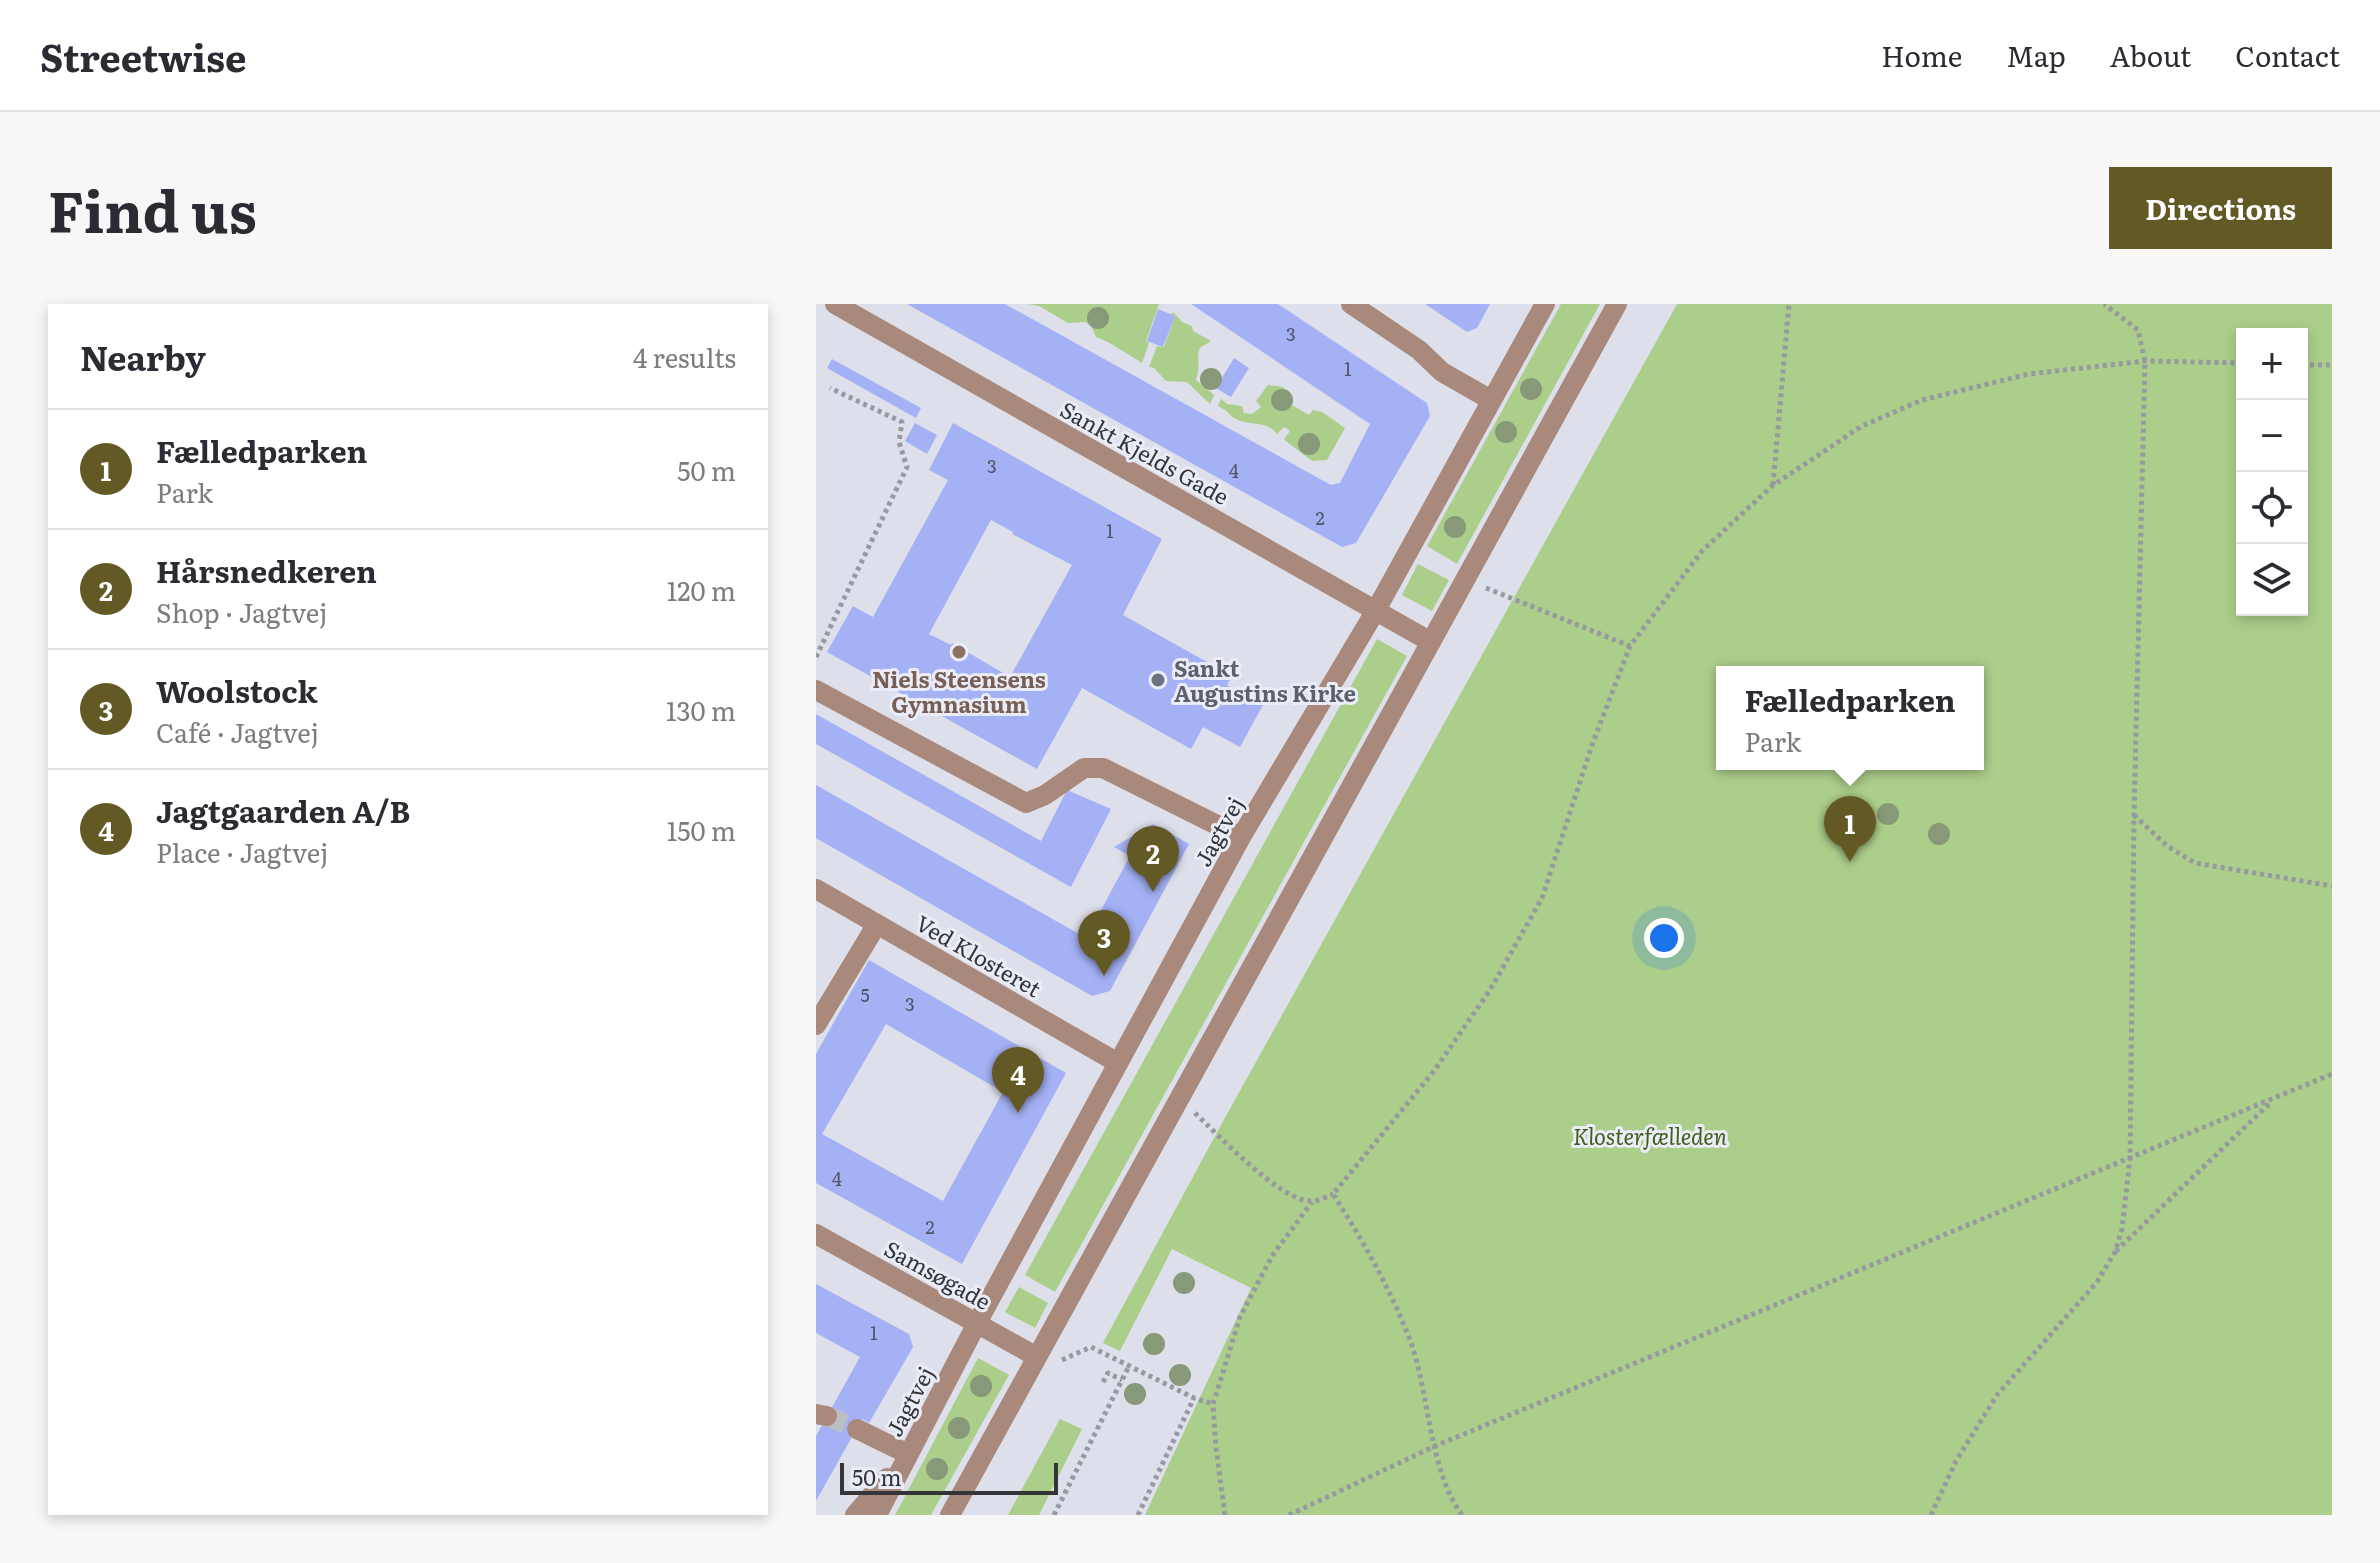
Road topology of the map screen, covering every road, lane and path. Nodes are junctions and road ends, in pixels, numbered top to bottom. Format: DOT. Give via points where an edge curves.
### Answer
graph roads {
  1 [pos="835,304"];
  2 [pos="1351,304"];
  3 [pos="1545,304"];
  4 [pos="1617,304"];
  5 [pos="1789,304"];
  6 [pos="2104,304"];
  7 [pos="2145,361"];
  8 [pos="2236,363"];
  9 [pos="2308,365"];
  10 [pos="2332,365"];
  11 [pos="830,388"];
  12 [pos="1491,400"];
  13 [pos="1772,486"];
  14 [pos="1465,580"];
  15 [pos="1376,610"];
  16 [pos="1431,642"];
  17 [pos="1630,646"];
  18 [pos="816,657"];
  19 [pos="816,690"];
  20 [pos="2134,815"];
  21 [pos="1241,837"];
  22 [pos="2332,886"];
  23 [pos="816,889"];
  24 [pos="877,924"];
  25 [pos="816,1025"];
  26 [pos="1118,1063"];
  27 [pos="2332,1074"];
  28 [pos="1180,1099"];
  29 [pos="2273,1099"];
  30 [pos="2130,1159"];
  31 [pos="1333,1194"];
  32 [pos="1312,1202"];
  33 [pos="816,1234"];
  34 [pos="2115,1252"];
  35 [pos="977,1323"];
  36 [pos="1037,1357"];
  37 [pos="1129,1366"];
  38 [pos="1122,1380"];
  39 [pos="1103,1382"];
  40 [pos="1194,1398"];
  41 [pos="1213,1404"];
  42 [pos="857,1429"];
  43 [pos="1435,1446"];
  44 [pos="908,1454"];
  45 [pos="855,1515"];
  46 [pos="877,1515"];
  47 [pos="950,1515"];
  48 [pos="1054,1515"];
  49 [pos="1138,1515"];
  50 [pos="1225,1515"];
  51 [pos="1289,1515"];
  52 [pos="1462,1515"];
  53 [pos="1931,1515"];
  1 -- 15 [label="street, Sankt Kjelds Gade"];
  2 -- 12 [label="street" via="1442,372"];
  3 -- 12 [label="street, Jagtvej"];
  4 -- 14 [label="street"];
  5 -- 13 [label="path"];
  6 -- 7 [label="path" via="2138,330"];
  7 -- 8 [label="path"];
  7 -- 13 [label="path" via="2029,374 1922,400 1862,426"];
  7 -- 20 [label="path"];
  9 -- 10 [label="path"];
  11 -- 18 [label="path" via="902,422 899,442 907,467"];
  12 -- 15 [label="street, Jagtvej"];
  13 -- 17 [label="path" via="1702,551"];
  14 -- 16 [label="street"];
  14 -- 17 [label="path"];
  15 -- 16 [label="street, Sankt Kjelds Gade"];
  15 -- 21 [label="street, Jagtvej"];
  16 -- 28 [label="street"];
  17 -- 31 [label="path" via="1542,898 1490,990 1434,1071"];
  19 -- 21 [label="street" via="1026,803 1084,768 1103,768"];
  20 -- 22 [label="path" via="2195,863"];
  20 -- 30 [label="path"];
  21 -- 26 [label="street, Jagtvej"];
  23 -- 24 [label="street, Ved Klosteret"];
  24 -- 25 [label="street"];
  24 -- 26 [label="street, Ved Klosteret"];
  26 -- 35 [label="street, Jagtvej"];
  27 -- 29 [label="path"];
  28 -- 32 [label="path" via="1273,1184"];
  28 -- 36 [label="street"];
  29 -- 30 [label="path"];
  29 -- 34 [label="path"];
  30 -- 34 [label="path"];
  30 -- 43 [label="path"];
  31 -- 32 [label="path"];
  31 -- 43 [label="path" via="1370,1253 1411,1342"];
  32 -- 41 [label="path" via="1272,1256 1240,1317"];
  33 -- 35 [label="street, Samsøgade"];
  34 -- 53 [label="path" via="2097,1282 1997,1395 1956,1461"];
  35 -- 36 [label="street, Samsøgade"];
  35 -- 44 [label="street, Jagtvej"];
  36 -- 37 [label="path" via="1054,1364 1091,1347"];
  36 -- 47 [label="street"];
  37 -- 38 [label="path"];
  37 -- 40 [label="path"];
  38 -- 39 [label="path" via="1108,1373"];
  38 -- 48 [label="path"];
  40 -- 41 [label="path"];
  40 -- 49 [label="path"];
  41 -- 50 [label="path"];
  42 -- 44 [label="street"];
  43 -- 51 [label="path"];
  43 -- 52 [label="path" via="1450,1499"];
  44 -- 45 [label="street"];
  44 -- 46 [label="street, Jagtvej"];
}
